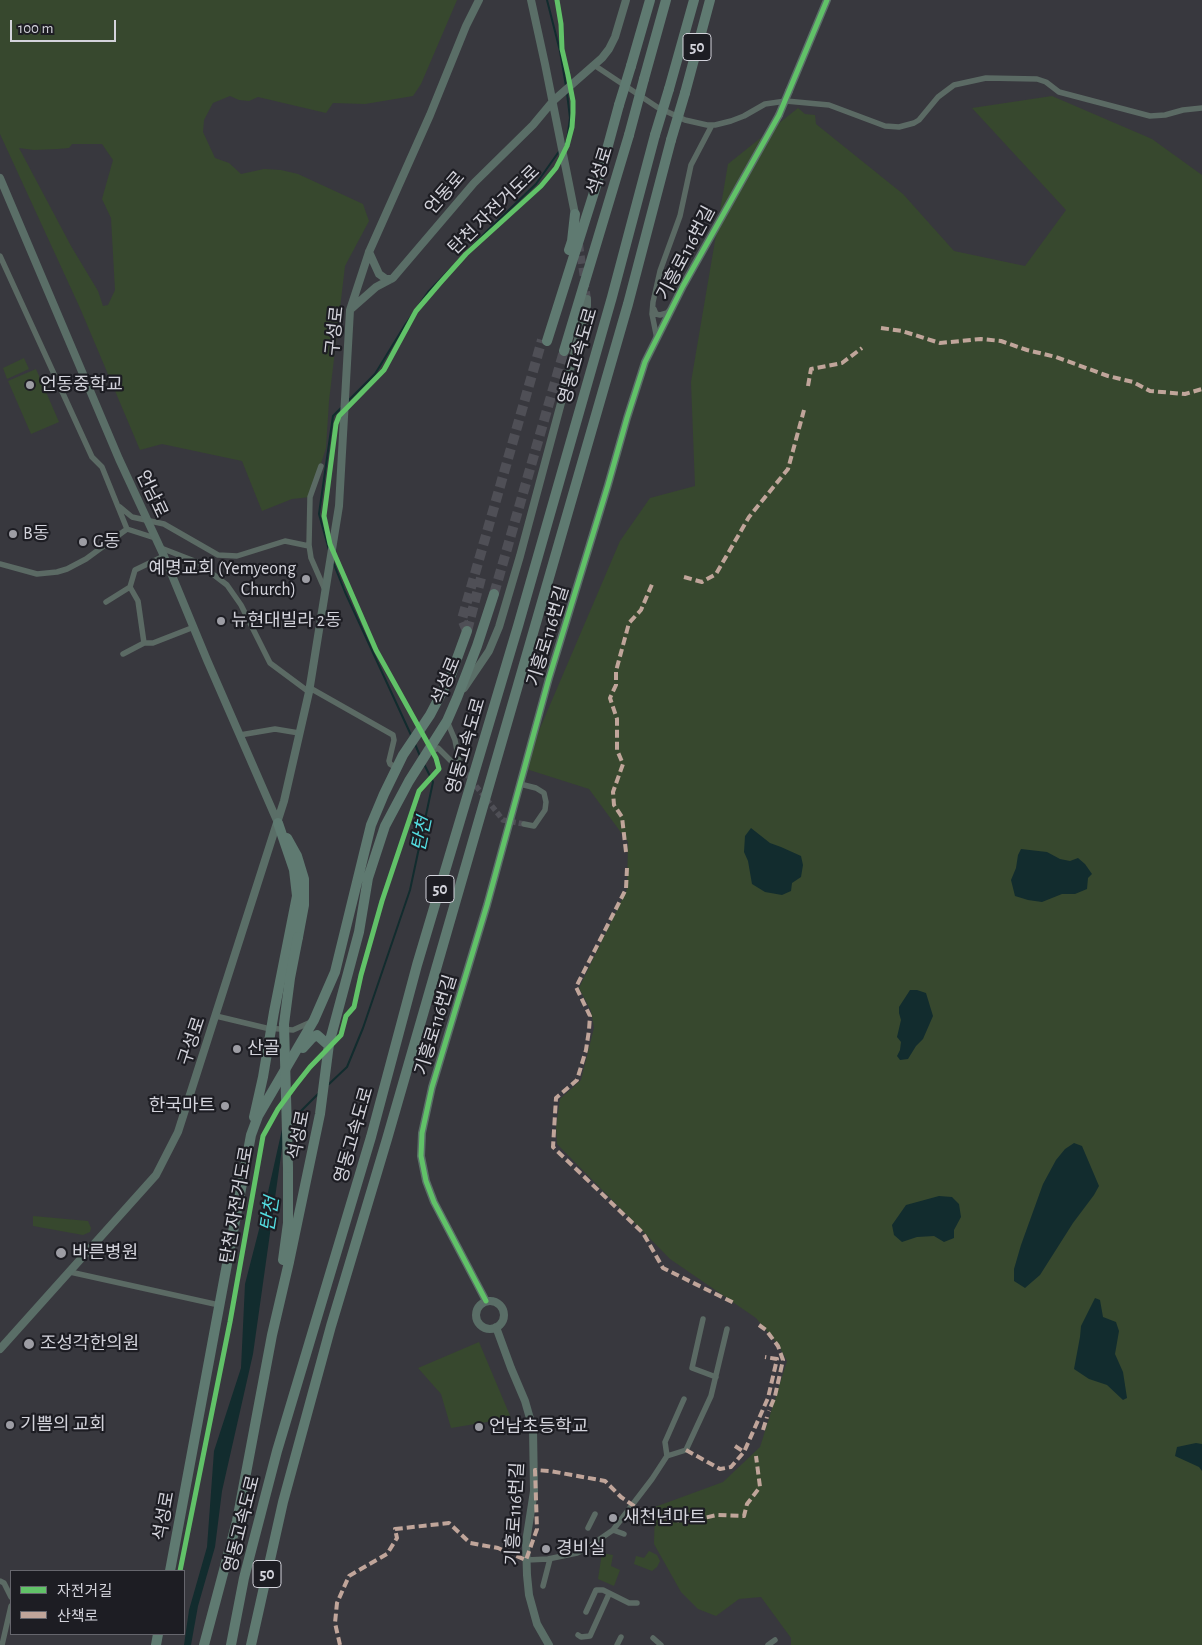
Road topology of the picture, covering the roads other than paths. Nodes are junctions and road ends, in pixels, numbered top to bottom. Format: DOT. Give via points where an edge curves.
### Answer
graph roads {
  1 [pos="479,0"];
  2 [pos="531,0"];
  3 [pos="626,0"];
  4 [pos="650,0"];
  5 [pos="666,0"];
  6 [pos="694,0"];
  7 [pos="710,0"];
  8 [pos="827,0"];
  9 [pos="594,65"];
  10 [pos="553,101"];
  11 [pos="1202,108"];
  12 [pos="712,125"];
  13 [pos="0,178"];
  14 [pos="575,214"];
  15 [pos="369,252"];
  16 [pos="0,256"];
  17 [pos="394,278"];
  18 [pos="587,299"];
  19 [pos="653,302"];
  20 [pos="671,309"];
  21 [pos="350,310"];
  22 [pos="657,339"];
  23 [pos="564,351"];
  24 [pos="321,466"];
  25 [pos="117,504"];
  26 [pos="148,521"];
  27 [pos="127,529"];
  28 [pos="156,538"];
  29 [pos="309,546"];
  30 [pos="160,548"];
  31 [pos="164,556"];
  32 [pos="0,564"];
  33 [pos="130,587"];
  34 [pos="326,592"];
  35 [pos="494,594"];
  36 [pos="106,602"];
  37 [pos="194,627"];
  38 [pos="467,631"];
  39 [pos="144,643"];
  40 [pos="123,654"];
  41 [pos="309,690"];
  42 [pos="457,698"];
  43 [pos="444,726"];
  44 [pos="299,733"];
  45 [pos="240,735"];
  46 [pos="432,750"];
  47 [pos="397,768"];
  48 [pos="520,784"];
  49 [pos="278,823"];
  50 [pos="524,824"];
  51 [pos="216,1016"];
  52 [pos="314,1020"];
  53 [pos="271,1028"];
  54 [pos="329,1044"];
  55 [pos="291,1060"];
  56 [pos="251,1135"];
  57 [pos="70,1272"];
  58 [pos="486,1301"];
  59 [pos="219,1305"];
  60 [pos="703,1319"];
  61 [pos="496,1327"];
  62 [pos="727,1329"];
  63 [pos="272,1335"];
  64 [pos="0,1349"];
  65 [pos="716,1376"];
  66 [pos="684,1400"];
  67 [pos="667,1456"];
  68 [pos="595,1514"];
  69 [pos="588,1528"];
  70 [pos="613,1530"];
  71 [pos="624,1534"];
  72 [pos="550,1559"];
  73 [pos="527,1560"];
  74 [pos="170,1570"];
  75 [pos="0,1581"];
  76 [pos="543,1586"];
  77 [pos="610,1594"];
  78 [pos="10,1595"];
  79 [pos="637,1603"];
  80 [pos="10,1610"];
  81 [pos="586,1612"];
  82 [pos="578,1635"];
  83 [pos="622,1637"];
  84 [pos="653,1638"];
  85 [pos="775,1640"];
  86 [pos="2,1645"];
  87 [pos="204,1645"];
  88 [pos="231,1645"];
  89 [pos="251,1645"];
  90 [pos="549,1645"];
  91 [pos="617,1645"];
  92 [pos="661,1645"];
  93 [pos="768,1645"];
  1 -- 15 [label="main road, 구성로"];
  2 -- 10 [label="main road"];
  3 -- 9 [label="main road" via="615,37"];
  4 -- 14 [label="highway, 석성로, bridge" via="603,164 544,341 572,241"];
  5 -- 23 [label="highway, 석성로, bridge"];
  6 -- 88 [label="highway, 영동고속도로 / 50, bridge" via="518,626 277,1450 244,1578"];
  7 -- 89 [label="highway, 영동고속도로 / 50, bridge" via="628,304 330,1326 283,1502"];
  8 -- 20 [label="main road, 기흥로116번길, bridge" via="779,115"];
  9 -- 10 [label="main road, 언동로"];
  9 -- 12 [label="street" via="657,107 685,120"];
  10 -- 14 [label="main road"];
  10 -- 17 [label="main road, 언동로" via="534,125 474,183"];
  11 -- 12 [label="street" via="1150,116 1059,92 1042,80 986,78 954,85 938,97 919,120 899,127 885,126 829,104 786,101 765,104 744,116"];
  12 -- 19 [label="street" via="691,165 680,216"];
  13 -- 26 [label="main road, 언남로"];
  15 -- 17 [label="main road" via="378,274 386,279"];
  15 -- 21 [label="main road, 구성로"];
  16 -- 25 [label="street" via="92,457 102,467"];
  17 -- 21 [label="main road, 언동로" via="376,287"];
  18 -- 42 [label="main road" via="499,627 489,652"];
  19 -- 20 [label="street" via="658,314"];
  19 -- 22 [label="street"];
  20 -- 22 [label="main road, 기흥로116번길"];
  21 -- 34 [label="main road, 구성로" via="339,506"];
  22 -- 48 [label="main road, 기흥로116번길" via="627,418"];
  24 -- 29 [label="street" via="310,497"];
  25 -- 26 [label="street" via="132,517"];
  25 -- 27 [label="street"];
  26 -- 28 [label="main road, 언남로"];
  26 -- 29 [label="street" via="164,524 218,555 236,556 285,541"];
  27 -- 28 [label="street"];
  27 -- 32 [label="street" via="86,559 57,572 37,574"];
  28 -- 30 [label="main road, 언남로"];
  29 -- 34 [label="street"];
  30 -- 31 [label="main road, 언남로"];
  30 -- 41 [label="street" via="197,562 227,585 241,605 270,663"];
  31 -- 33 [label="street" via="135,570"];
  31 -- 37 [label="main road, 언남로"];
  33 -- 36 [label="street"];
  33 -- 39 [label="street" via="138,601"];
  34 -- 41 [label="main road, 구성로"];
  35 -- 42 [label="highway, 석성로"];
  37 -- 39 [label="street"];
  37 -- 45 [label="main road, 언남로"];
  38 -- 47 [label="highway, 석성로" via="451,676"];
  39 -- 40 [label="street"];
  41 -- 44 [label="main road, 구성로"];
  41 -- 47 [label="street" via="394,735 389,761"];
  42 -- 43 [label="highway, 석성로"];
  43 -- 46 [label="street" via="455,740 460,766 452,763 438,748"];
  43 -- 54 [label="highway, 석성로" via="412,775 385,826 368,878 359,932"];
  44 -- 45 [label="street" via="275,730"];
  44 -- 49 [label="main road, 구성로"];
  45 -- 49 [label="main road, 언남로"];
  47 -- 52 [label="highway, 석성로" via="371,825 335,972"];
  48 -- 50 [label="street" via="544,793 546,802 545,810 534,826"];
  48 -- 58 [label="main road, 기흥로116번길" via="432,1087 422,1133 421,1156 434,1202"];
  49 -- 51 [label="main road, 구성로"];
  49 -- 53 [label="highway" via="294,870 297,896"];
  49 -- 63 [label="highway, bridge" via="297,856 304,879 304,905 284,1024 288,1223 284,1259 274,1300"];
  51 -- 53 [label="street"];
  51 -- 57 [label="main road, 구성로" via="178,1132 156,1175"];
  52 -- 53 [label="street" via="293,1030"];
  52 -- 55 [label="highway, 석성로"];
  53 -- 56 [label="highway"];
  54 -- 55 [label="highway" via="317,1035"];
  54 -- 63 [label="highway, 석성로" via="320,1114"];
  55 -- 56 [label="highway, 석성로" via="258,1116"];
  56 -- 59 [label="highway, 석성로"];
  57 -- 59 [label="street"];
  57 -- 64 [label="main road, 구성로"];
  58 -- 61 [label="main road" via="496,1302 503,1308 503,1321"];
  58 -- 61 [label="main road" via="477,1311 478,1320 484,1327"];
  59 -- 74 [label="highway, 석성로"];
  60 -- 65 [label="street" via="692,1368"];
  61 -- 73 [label="main road, 기흥로116번길" via="533,1429 534,1491 526,1542"];
  62 -- 65 [label="street"];
  63 -- 87 [label="highway, 석성로" via="237,1521"];
  65 -- 67 [label="street" via="711,1396 686,1450"];
  66 -- 67 [label="street" via="665,1442"];
  67 -- 70 [label="street"];
  68 -- 69 [label="street"];
  70 -- 71 [label="street"];
  70 -- 72 [label="street" via="584,1550"];
  72 -- 73 [label="street"];
  72 -- 76 [label="street"];
  73 -- 90 [label="main road, 기흥로116번길" via="529,1595 537,1624"];
  75 -- 78 [label="street"];
  77 -- 79 [label="street" via="628,1603"];
  77 -- 81 [label="street" via="596,1590"];
  77 -- 82 [label="street" via="590,1636"];
  80 -- 86 [label="street"];
  83 -- 91 [label="street"];
  84 -- 92 [label="street"];
  85 -- 93 [label="street"];
}
